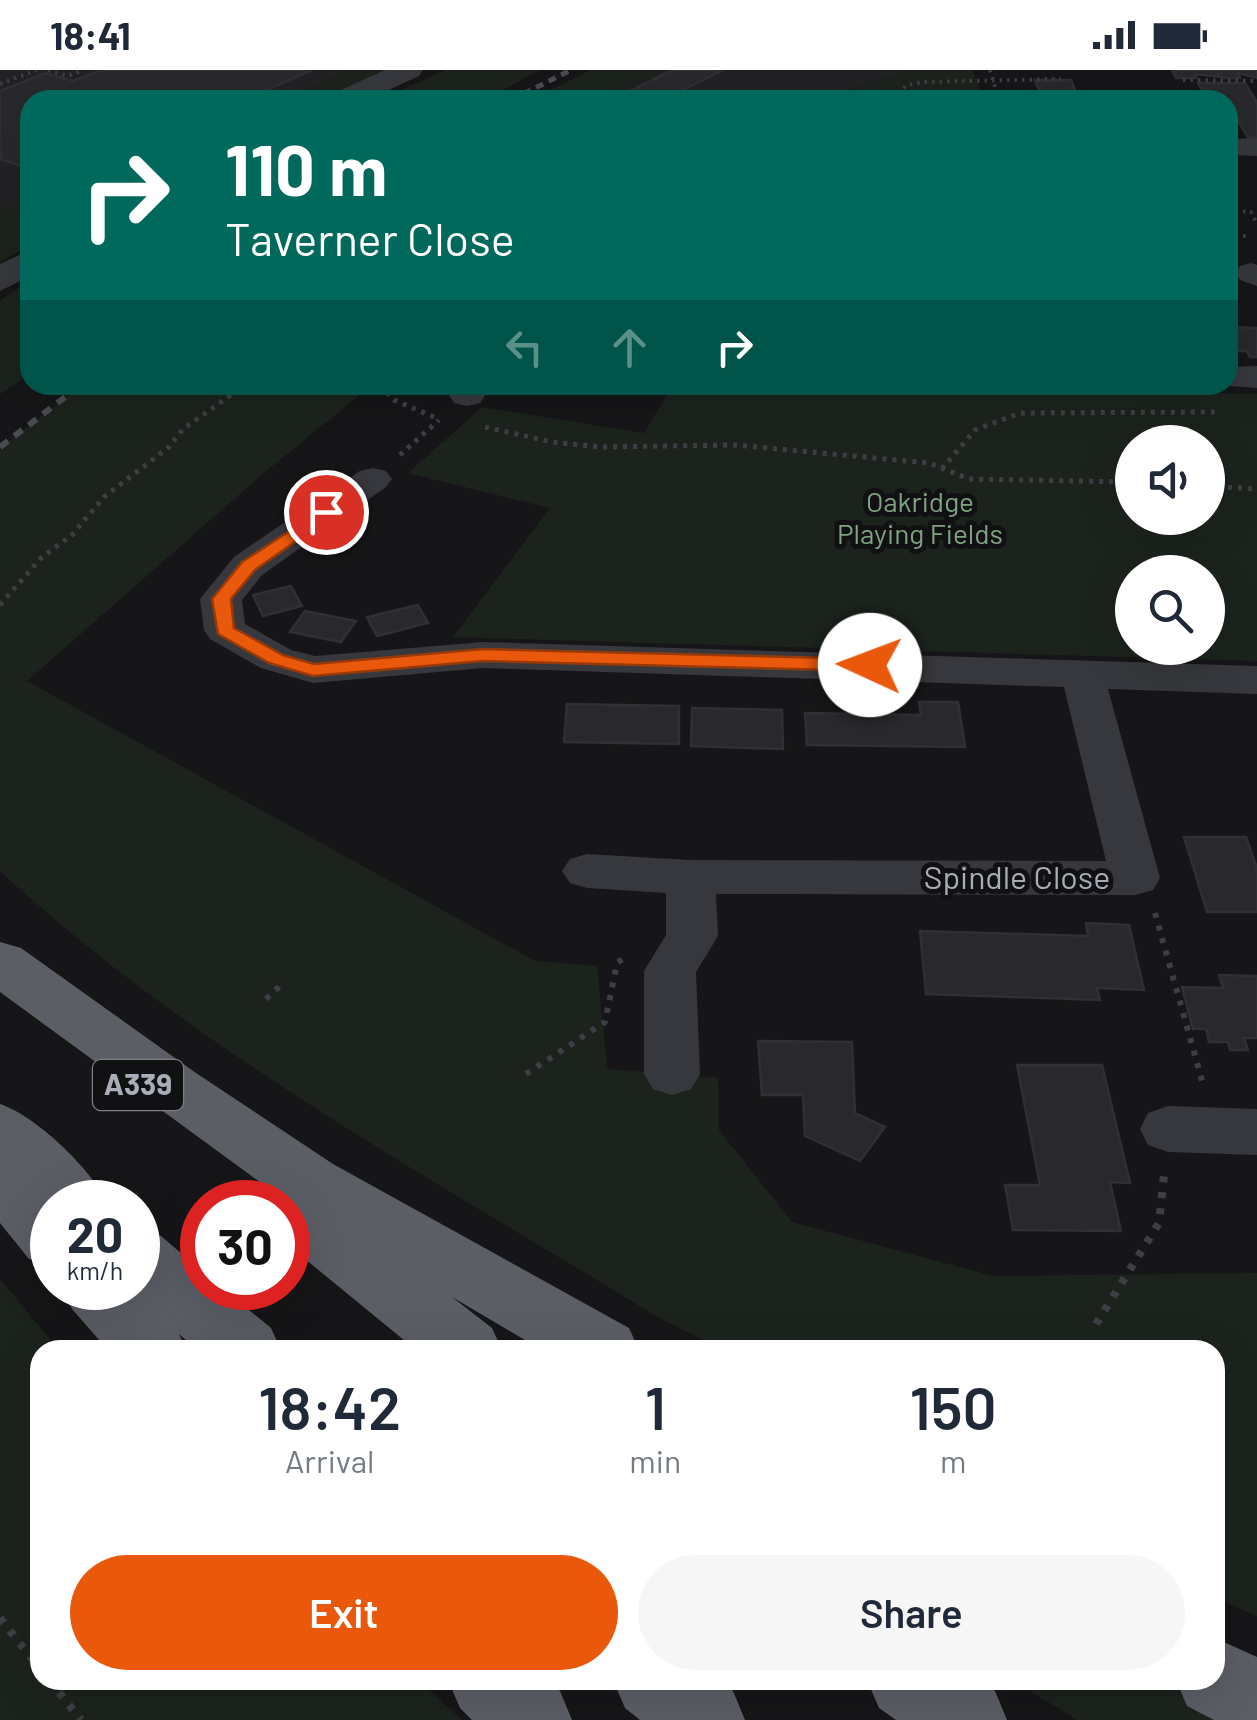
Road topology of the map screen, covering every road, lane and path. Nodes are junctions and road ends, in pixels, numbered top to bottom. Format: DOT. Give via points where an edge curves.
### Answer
graph roads {
  1 [pos="37,70"];
  2 [pos="48,70"];
  3 [pos="83,70"];
  4 [pos="409,70"];
  5 [pos="990,70"];
  6 [pos="993,79"];
  7 [pos="1194,80"];
  8 [pos="1257,81"];
  9 [pos="0,84"];
  10 [pos="365,90"];
  11 [pos="901,90"];
  12 [pos="996,90"];
  13 [pos="1238,211"];
  14 [pos="1257,224"];
  15 [pos="231,395"];
  16 [pos="389,395"];
  17 [pos="1223,395"];
  18 [pos="469,407"];
  19 [pos="439,419"];
  20 [pos="942,468"];
  21 [pos="373,479"];
  22 [pos="1115,482"];
  23 [pos="1225,487"];
  24 [pos="1257,490"];
  25 [pos="0,605"];
  26 [pos="1083,676"];
  27 [pos="1257,680"];
  28 [pos="588,871"];
  29 [pos="690,876"];
  30 [pos="1135,878"];
  31 [pos="630,952"];
  32 [pos="0,962"];
  33 [pos="285,981"];
  34 [pos="266,998"];
  35 [pos="526,1074"];
  36 [pos="672,1074"];
  37 [pos="0,1129"];
  38 [pos="1214,1131"];
  39 [pos="0,1177"];
  40 [pos="52,1180"];
  41 [pos="253,1180"];
  42 [pos="30,1212"];
  43 [pos="310,1225"];
  44 [pos="160,1275"];
  45 [pos="116,1310"];
  46 [pos="1096,1324"];
  47 [pos="444,1332"];
  48 [pos="143,1340"];
  49 [pos="235,1340"];
  50 [pos="586,1340"];
  51 [pos="0,1618"];
  52 [pos="30,1656"];
  53 [pos="1225,1683"];
  54 [pos="57,1690"];
  55 [pos="499,1690"];
  56 [pos="665,1690"];
  57 [pos="922,1690"];
  58 [pos="1257,1698"];
  59 [pos="81,1720"];
  60 [pos="531,1720"];
  61 [pos="704,1720"];
  62 [pos="966,1720"];
  1 -- 9 [label="path"];
  2 -- 3 [label="path" via="68,76"];
  4 -- 10 [label="street"];
  5 -- 6 [label="path"];
  6 -- 11 [label="path"];
  6 -- 12 [label="path"];
  7 -- 8 [label="path"];
  13 -- 14 [label="path" via="1251,212"];
  15 -- 25 [label="path" via="104,497"];
  16 -- 19 [label="path"];
  17 -- 20 [label="path" via="1131,415 1020,413 975,430"];
  18 -- 19 [label="path"];
  18 -- 20 [label="path" via="552,442 735,445"];
  19 -- 21 [label="path"];
  20 -- 22 [label="path" via="980,480"];
  21 -- 26 [label="street" via="248,566 221,599 224,630 276,659 313,670 483,655"];
  23 -- 24 [label="path"];
  26 -- 27 [label="street"];
  26 -- 30 [label="street, Spindle Close"];
  28 -- 29 [label="street, Spindle Close"];
  29 -- 30 [label="street, Spindle Close"];
  29 -- 36 [label="street" via="692,936 670,971"];
  30 -- 38 [label="path" via="1151,897"];
  31 -- 35 [label="path" via="617,964 605,1022"];
  32 -- 41 [label="highway, A339"];
  32 -- 50 [label="highway" via="310,1183"];
  33 -- 34 [label="path"];
  37 -- 40 [label="highway"];
  38 -- 46 [label="path"];
  39 -- 42 [label="highway"];
  43 -- 47 [label="highway"];
  44 -- 49 [label="highway"];
  45 -- 48 [label="highway"];
  51 -- 52 [label="path"];
  53 -- 58 [label="highway"];
  54 -- 59 [label="path"];
  55 -- 60 [label="highway"];
  56 -- 61 [label="highway"];
  57 -- 62 [label="highway"];
}
